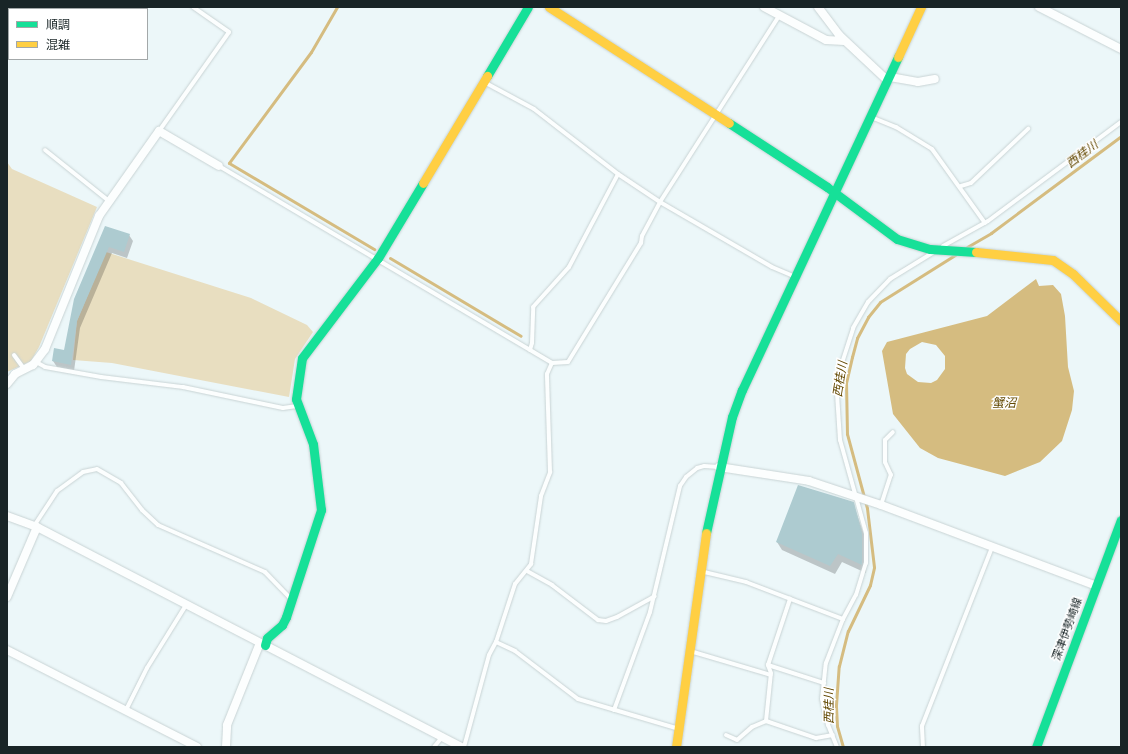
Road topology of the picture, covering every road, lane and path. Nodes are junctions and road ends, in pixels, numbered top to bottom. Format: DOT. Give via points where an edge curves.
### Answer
graph roads {
  1 [pos="193,7"];
  2 [pos="528,7"];
  3 [pos="549,7"];
  4 [pos="764,7"];
  5 [pos="818,7"];
  6 [pos="922,7"];
  7 [pos="1040,7"];
  8 [pos="779,16"];
  9 [pos="844,41"];
  10 [pos="1121,49"];
  11 [pos="889,79"];
  12 [pos="935,79"];
  13 [pos="483,82"];
  14 [pos="716,115"];
  15 [pos="870,117"];
  16 [pos="1121,122"];
  17 [pos="1028,129"];
  18 [pos="159,131"];
  19 [pos="45,150"];
  20 [pos="219,166"];
  21 [pos="618,174"];
  22 [pos="961,186"];
  23 [pos="835,194"];
  24 [pos="110,201"];
  25 [pos="660,202"];
  26 [pos="985,223"];
  27 [pos="941,249"];
  28 [pos="378,258"];
  29 [pos="795,277"];
  30 [pos="1121,321"];
  31 [pos="530,350"];
  32 [pos="14,355"];
  33 [pos="36,362"];
  34 [pos="552,363"];
  35 [pos="24,369"];
  36 [pos="7,384"];
  37 [pos="299,406"];
  38 [pos="893,432"];
  39 [pos="719,467"];
  40 [pos="857,498"];
  41 [pos="879,504"];
  42 [pos="7,516"];
  43 [pos="1121,520"];
  44 [pos="35,527"];
  45 [pos="992,546"];
  46 [pos="527,571"];
  47 [pos="699,571"];
  48 [pos="1096,586"];
  49 [pos="655,596"];
  50 [pos="7,597"];
  51 [pos="292,599"];
  52 [pos="790,599"];
  53 [pos="186,605"];
  54 [pos="843,619"];
  55 [pos="496,642"];
  56 [pos="262,644"];
  57 [pos="7,650"];
  58 [pos="687,650"];
  59 [pos="768,665"];
  60 [pos="771,675"];
  61 [pos="824,684"];
  62 [pos="614,710"];
  63 [pos="126,711"];
  64 [pos="766,720"];
  65 [pos="678,729"];
  66 [pos="726,735"];
  67 [pos="832,735"];
  68 [pos="442,738"];
  69 [pos="197,747"];
  70 [pos="226,747"];
  71 [pos="434,747"];
  72 [pos="461,747"];
  73 [pos="464,747"];
  74 [pos="676,747"];
  75 [pos="837,747"];
  76 [pos="923,747"];
  77 [pos="1036,747"];
  1 -- 18 [label="lane" via="229,32"];
  2 -- 13 [label="street"];
  3 -- 14 [label="street"];
  4 -- 8 [label="street"];
  5 -- 9 [label="street"];
  6 -- 11 [label="street"];
  7 -- 10 [label="street"];
  8 -- 9 [label="street" via="826,40"];
  8 -- 14 [label="lane"];
  9 -- 11 [label="street"];
  11 -- 12 [label="street" via="918,82"];
  11 -- 15 [label="street"];
  13 -- 21 [label="lane" via="534,109"];
  13 -- 28 [label="street"];
  14 -- 23 [label="street"];
  14 -- 25 [label="lane"];
  15 -- 22 [label="lane" via="896,127 924,143 938,156"];
  15 -- 23 [label="street"];
  16 -- 26 [label="lane"];
  17 -- 22 [label="lane" via="970,183"];
  18 -- 20 [label="street"];
  18 -- 24 [label="street"];
  19 -- 24 [label="lane"];
  20 -- 28 [label="lane"];
  21 -- 25 [label="lane"];
  21 -- 31 [label="lane" via="569,268 533,306"];
  22 -- 26 [label="lane"];
  23 -- 27 [label="street" via="897,239 914,246"];
  23 -- 29 [label="street"];
  24 -- 33 [label="street" via="99,216 45,349"];
  25 -- 29 [label="lane" via="772,267"];
  25 -- 34 [label="lane" via="640,242 568,362"];
  26 -- 27 [label="lane"];
  27 -- 30 [label="street" via="1039,257 1059,263"];
  27 -- 40 [label="lane" via="890,279 875,293 859,315 848,343 838,385 838,420 840,440"];
  28 -- 31 [label="lane"];
  28 -- 37 [label="street" via="302,358 296,392"];
  29 -- 39 [label="street" via="742,390"];
  31 -- 34 [label="lane"];
  32 -- 35 [label="lane"];
  33 -- 35 [label="street"];
  33 -- 37 [label="lane" via="45,367 190,388 283,408"];
  34 -- 46 [label="lane" via="547,374 550,472 541,496"];
  35 -- 36 [label="street" via="15,374"];
  37 -- 51 [label="street" via="313,444 321,510"];
  38 -- 41 [label="lane" via="885,440 885,462 891,475"];
  39 -- 40 [label="street" via="800,479"];
  39 -- 47 [label="street"];
  39 -- 49 [label="lane" via="713,465 697,468 680,486"];
  40 -- 41 [label="street"];
  40 -- 54 [label="lane" via="866,533 866,563 856,595"];
  41 -- 45 [label="street"];
  42 -- 44 [label="street"];
  43 -- 48 [label="street, 深津伊勢崎線"];
  44 -- 50 [label="street"];
  44 -- 51 [label="lane" via="57,491 83,472 97,469 121,483 142,510 158,524 265,572"];
  44 -- 53 [label="street"];
  45 -- 48 [label="street"];
  45 -- 76 [label="lane" via="922,726"];
  46 -- 49 [label="lane" via="552,585 598,620 606,621 617,617"];
  46 -- 55 [label="lane" via="515,584"];
  47 -- 52 [label="lane" via="746,582"];
  47 -- 58 [label="street"];
  48 -- 77 [label="street, 深津伊勢崎線"];
  49 -- 62 [label="lane"];
  51 -- 56 [label="street" via="282,624"];
  52 -- 54 [label="lane"];
  52 -- 59 [label="lane"];
  53 -- 56 [label="street"];
  53 -- 63 [label="lane" via="148,668"];
  54 -- 61 [label="lane" via="826,663"];
  55 -- 62 [label="lane" via="515,651 578,699"];
  55 -- 73 [label="lane" via="489,655"];
  56 -- 68 [label="street"];
  56 -- 70 [label="street" via="227,725"];
  57 -- 63 [label="street"];
  58 -- 60 [label="lane"];
  58 -- 65 [label="street"];
  59 -- 60 [label="lane"];
  59 -- 61 [label="lane"];
  60 -- 64 [label="lane"];
  61 -- 67 [label="lane" via="822,700"];
  62 -- 65 [label="lane"];
  63 -- 69 [label="street"];
  64 -- 66 [label="lane" via="752,727 737,740"];
  64 -- 67 [label="lane" via="816,738"];
  65 -- 74 [label="street"];
  67 -- 75 [label="lane"];
  68 -- 71 [label="lane"];
  68 -- 72 [label="street"];
}
